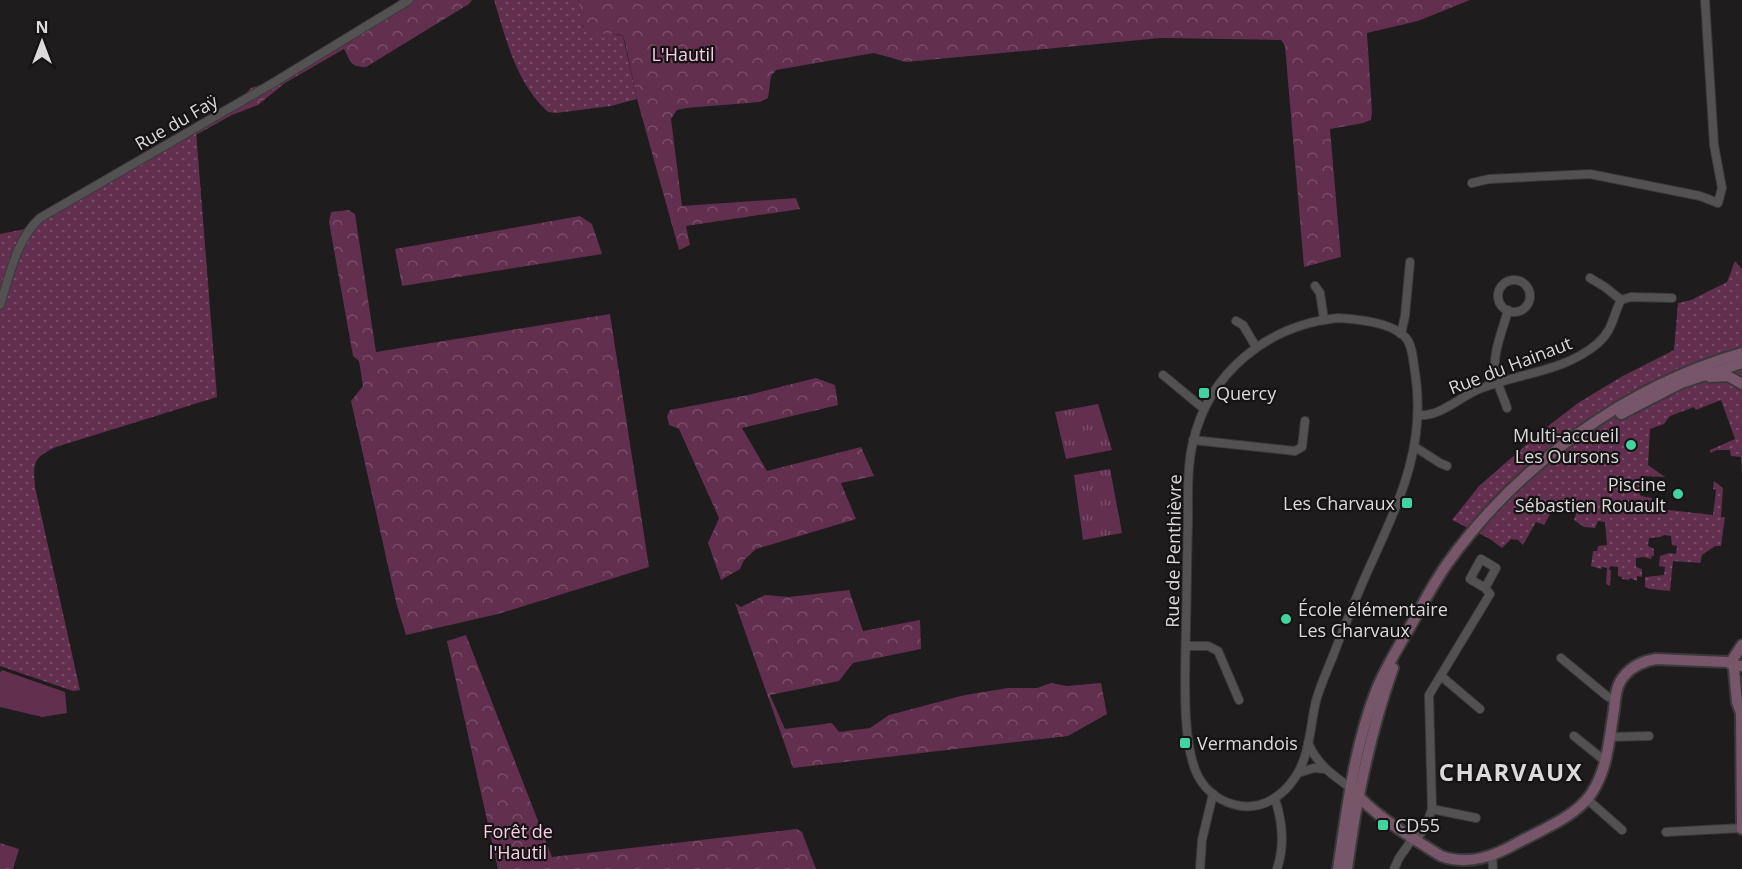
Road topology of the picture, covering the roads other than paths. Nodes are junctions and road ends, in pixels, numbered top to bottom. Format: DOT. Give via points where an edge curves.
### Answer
graph roads {
  1 [pos="409,0"];
  2 [pos="1705,0"];
  3 [pos="1472,183"];
  4 [pos="1410,262"];
  5 [pos="1590,278"];
  6 [pos="1316,286"];
  7 [pos="1672,298"];
  8 [pos="1621,300"];
  9 [pos="0,305"];
  10 [pos="1508,310"];
  11 [pos="1324,320"];
  12 [pos="1236,321"];
  13 [pos="1401,334"];
  14 [pos="1256,347"];
  15 [pos="1742,353"];
  16 [pos="1742,363"];
  17 [pos="1163,375"];
  18 [pos="1498,383"];
  19 [pos="1742,384"];
  20 [pos="1508,408"];
  21 [pos="1204,409"];
  22 [pos="1419,415"];
  23 [pos="1613,418"];
  24 [pos="1305,421"];
  25 [pos="1193,440"];
  26 [pos="1415,447"];
  27 [pos="1559,450"];
  28 [pos="1447,466"];
  29 [pos="1485,588"];
  30 [pos="1410,627"];
  31 [pos="1742,645"];
  32 [pos="1186,646"];
  33 [pos="1561,658"];
  34 [pos="1736,662"];
  35 [pos="1441,676"];
  36 [pos="1615,699"];
  37 [pos="1239,700"];
  38 [pos="1480,709"];
  39 [pos="1742,712"];
  40 [pos="1574,736"];
  41 [pos="1649,736"];
  42 [pos="1610,737"];
  43 [pos="1308,743"];
  44 [pos="1304,758"];
  45 [pos="1314,758"];
  46 [pos="1605,761"];
  47 [pos="1314,768"];
  48 [pos="1326,769"];
  49 [pos="1298,773"];
  50 [pos="1351,788"];
  51 [pos="1213,794"];
  52 [pos="1359,797"];
  53 [pos="1275,799"];
  54 [pos="1587,799"];
  55 [pos="1432,809"];
  56 [pos="1476,818"];
  57 [pos="1742,828"];
  58 [pos="1622,830"];
  59 [pos="1666,832"];
  60 [pos="1414,839"];
  61 [pos="1492,856"];
  62 [pos="1458,865"];
  63 [pos="1200,869"];
  64 [pos="1277,869"];
  65 [pos="1338,869"];
  66 [pos="1347,869"];
  67 [pos="1394,869"];
  68 [pos="1493,869"];
  1 -- 9 [label="street, Rue du Faÿ" via="40,218 19,248"];
  2 -- 3 [label="street" via="1714,145 1722,188 1718,203 1590,174"];
  4 -- 13 [label="street"];
  5 -- 8 [label="street"];
  6 -- 11 [label="street"];
  7 -- 8 [label="street"];
  8 -- 18 [label="street, Rue du Hainaut" via="1614,321 1593,347 1558,366"];
  10 -- 10 [label="street" via="1523,308 1529,300 1529,290 1517,280 1506,282 1499,289 1500,304"];
  10 -- 18 [label="street" via="1495,362"];
  11 -- 13 [label="street, Rue de Penthièvre" via="1360,320"];
  11 -- 14 [label="street, Rue de Penthièvre" via="1300,325"];
  12 -- 14 [label="street" via="1243,325"];
  13 -- 22 [label="street" via="1411,350"];
  14 -- 21 [label="street, Rue de Penthièvre" via="1227,375"];
  15 -- 27 [label="main road" via="1655,386 1596,421"];
  16 -- 23 [label="main road" via="1681,384"];
  17 -- 21 [label="street"];
  18 -- 20 [label="street"];
  18 -- 22 [label="street, Rue du Hainaut" via="1432,414"];
  19 -- 23 [label="main road" via="1732,377 1716,376"];
  21 -- 25 [label="street, Rue de Penthièvre"];
  22 -- 26 [label="street"];
  23 -- 27 [label="main road"];
  24 -- 25 [label="street" via="1302,447 1295,451"];
  25 -- 32 [label="street, Rue de Penthièvre"];
  26 -- 28 [label="street"];
  26 -- 43 [label="street" via="1401,498 1322,683"];
  27 -- 30 [label="main road" via="1508,493 1471,534 1437,579"];
  29 -- 35 [label="street" via="1490,594"];
  30 -- 50 [label="main road" via="1376,690"];
  30 -- 52 [label="main road" via="1370,742"];
  31 -- 34 [label="main road"];
  32 -- 37 [label="street" via="1208,646 1218,651"];
  32 -- 51 [label="street, Rue de Penthièvre" via="1186,706 1192,760 1198,777"];
  33 -- 36 [label="street"];
  34 -- 36 [label="main road" via="1647,661 1624,675"];
  34 -- 39 [label="main road" via="1737,705"];
  35 -- 38 [label="street"];
  35 -- 55 [label="street" via="1428,704"];
  36 -- 42 [label="main road"];
  39 -- 57 [label="main road"];
  40 -- 46 [label="street"];
  41 -- 42 [label="street"];
  42 -- 46 [label="main road"];
  43 -- 44 [label="street"];
  43 -- 45 [label="street"];
  44 -- 45 [label="street"];
  44 -- 47 [label="street"];
  44 -- 49 [label="street"];
  45 -- 48 [label="street"];
  46 -- 54 [label="main road"];
  47 -- 48 [label="street"];
  47 -- 49 [label="street"];
  48 -- 50 [label="street"];
  49 -- 53 [label="street"];
  50 -- 52 [label="main road"];
  50 -- 65 [label="main road"];
  51 -- 53 [label="street" via="1240,806"];
  51 -- 63 [label="street"];
  52 -- 60 [label="main road"];
  52 -- 66 [label="main road"];
  53 -- 64 [label="street" via="1282,833"];
  54 -- 58 [label="street"];
  54 -- 61 [label="main road" via="1570,813"];
  55 -- 56 [label="street"];
  55 -- 60 [label="street" via="1426,825"];
  57 -- 59 [label="street"];
  60 -- 62 [label="main road"];
  60 -- 67 [label="street"];
  61 -- 62 [label="main road"];
  61 -- 68 [label="street"];
}
